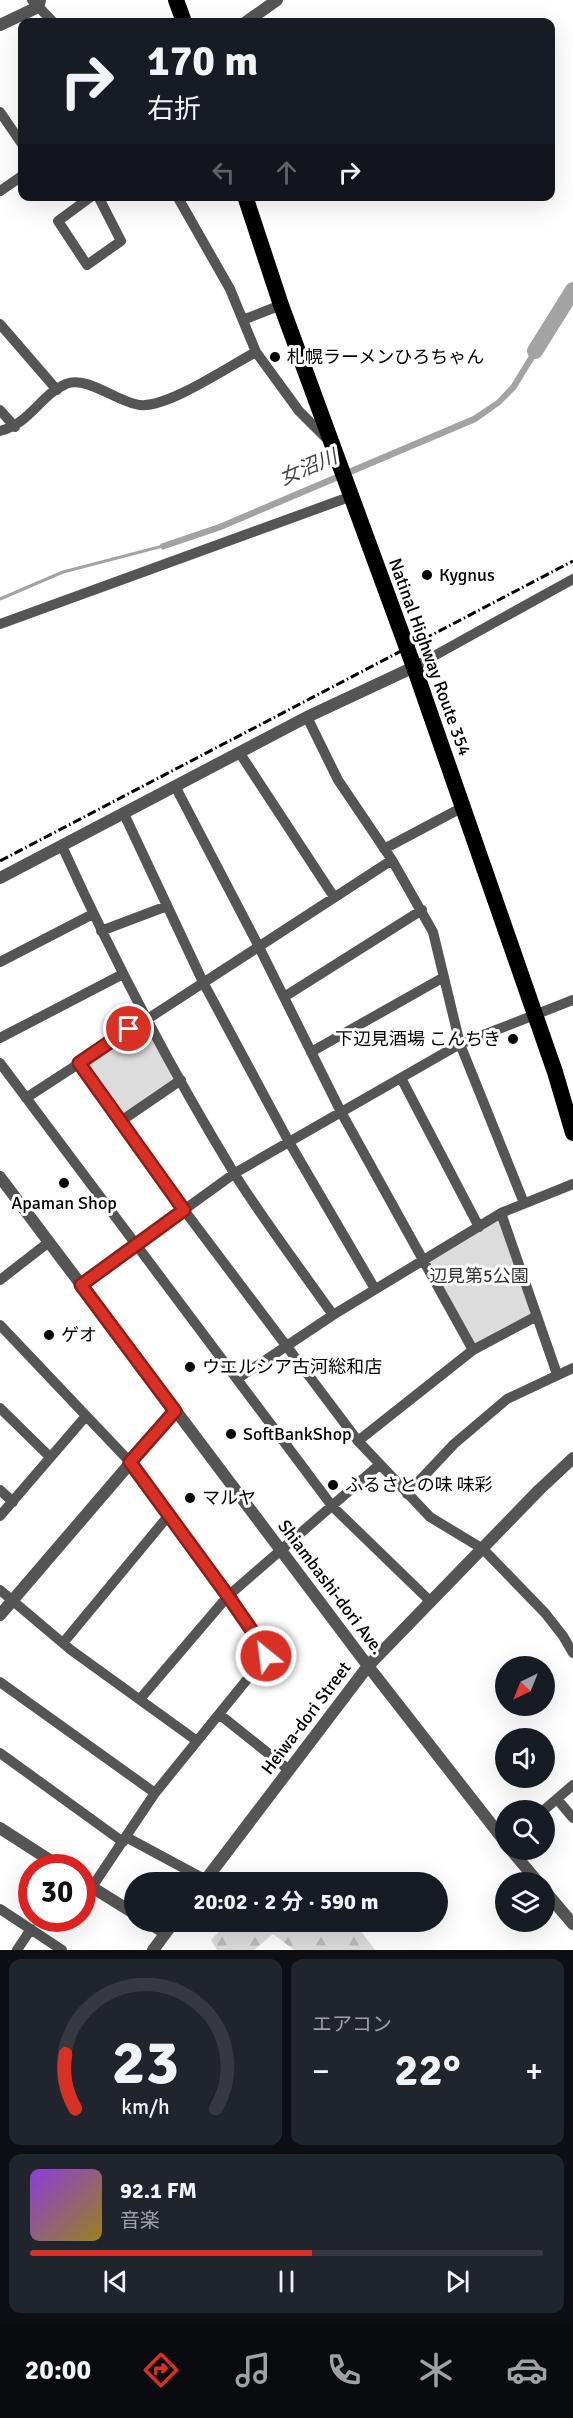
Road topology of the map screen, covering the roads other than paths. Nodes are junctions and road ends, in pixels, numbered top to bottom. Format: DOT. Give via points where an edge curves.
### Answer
graph roads {
  1 [pos="176,0"];
  2 [pos="277,0"];
  3 [pos="37,2"];
  4 [pos="50,18"];
  5 [pos="183,18"];
  6 [pos="252,18"];
  7 [pos="0,25"];
  8 [pos="1,114"];
  9 [pos="18,138"];
  10 [pos="18,179"];
  11 [pos="0,191"];
  12 [pos="85,201"];
  13 [pos="101,201"];
  14 [pos="180,201"];
  15 [pos="247,201"];
  16 [pos="281,305"];
  17 [pos="243,320"];
  18 [pos="0,324"];
  19 [pos="256,352"];
  20 [pos="57,390"];
  21 [pos="0,410"];
  22 [pos="15,427"];
  23 [pos="0,431"];
  24 [pos="332,438"];
  25 [pos="347,481"];
  26 [pos="573,579"];
  27 [pos="0,624"];
  28 [pos="414,667"];
  29 [pos="307,717"];
  30 [pos="239,752"];
  31 [pos="175,786"];
  32 [pos="463,807"];
  33 [pos="124,814"];
  34 [pos="62,846"];
  35 [pos="384,849"];
  36 [pos="392,860"];
  37 [pos="0,878"];
  38 [pos="334,897"];
  39 [pos="167,906"];
  40 [pos="422,910"];
  41 [pos="93,914"];
  42 [pos="100,931"];
  43 [pos="258,945"];
  44 [pos="0,962"];
  45 [pos="123,974"];
  46 [pos="444,977"];
  47 [pos="203,982"];
  48 [pos="284,997"];
  49 [pos="573,1000"];
  50 [pos="535,1016"];
  51 [pos="146,1018"];
  52 [pos="0,1038"];
  53 [pos="460,1044"];
  54 [pos="311,1052"];
  55 [pos="0,1063"];
  56 [pos="79,1063"];
  57 [pos="401,1078"];
  58 [pos="181,1080"];
  59 [pos="26,1098"];
  60 [pos="341,1112"];
  61 [pos="121,1121"];
  62 [pos="573,1133"];
  63 [pos="289,1142"];
  64 [pos="235,1173"];
  65 [pos="0,1177"];
  66 [pos="573,1184"];
  67 [pos="524,1203"];
  68 [pos="184,1210"];
  69 [pos="501,1213"];
  70 [pos="478,1227"];
  71 [pos="49,1242"];
  72 [pos="135,1244"];
  73 [pos="423,1260"];
  74 [pos="0,1280"];
  75 [pos="81,1285"];
  76 [pos="375,1289"];
  77 [pos="333,1315"];
  78 [pos="537,1316"];
  79 [pos="0,1325"];
  80 [pos="286,1345"];
  81 [pos="473,1350"];
  82 [pos="573,1368"];
  83 [pos="557,1374"];
  84 [pos="237,1379"];
  85 [pos="0,1408"];
  86 [pos="175,1411"];
  87 [pos="86,1416"];
  88 [pos="358,1441"];
  89 [pos="50,1457"];
  90 [pos="573,1458"];
  91 [pos="130,1462"];
  92 [pos="379,1465"];
  93 [pos="0,1490"];
  94 [pos="407,1494"];
  95 [pos="13,1502"];
  96 [pos="332,1506"];
  97 [pos="169,1515"];
  98 [pos="0,1516"];
  99 [pos="483,1549"];
  100 [pos="281,1551"];
  101 [pos="0,1590"];
  102 [pos="228,1596"];
  103 [pos="12,1601"];
  104 [pos="431,1602"];
  105 [pos="0,1615"];
  106 [pos="63,1643"];
  107 [pos="573,1653"];
  108 [pos="368,1666"];
  109 [pos="0,1682"];
  110 [pos="140,1700"];
  111 [pos="219,1714"];
  112 [pos="197,1741"];
  113 [pos="0,1753"];
  114 [pos="289,1770"];
  115 [pos="573,1785"];
  116 [pos="155,1793"];
  117 [pos="557,1798"];
  118 [pos="573,1818"];
  119 [pos="0,1828"];
  120 [pos="495,1830"];
  121 [pos="124,1839"];
  122 [pos="40,1854"];
  123 [pos="519,1860"];
  124 [pos="188,1872"];
  125 [pos="212,1872"];
  126 [pos="529,1872"];
  127 [pos="96,1873"];
  128 [pos="96,1890"];
  129 [pos="555,1903"];
  130 [pos="124,1907"];
  131 [pos="0,1909"];
  132 [pos="18,1921"];
  133 [pos="573,1924"];
  134 [pos="29,1932"];
  135 [pos="35,1932"];
  136 [pos="165,1933"];
  137 [pos="17,1950"];
  138 [pos="62,1950"];
  139 [pos="153,1950"];
  1 -- 5 [label="highway"];
  2 -- 6 [label="street"];
  3 -- 4 [label="street"];
  3 -- 7 [label="street"];
  8 -- 9 [label="street"];
  10 -- 11 [label="street"];
  12 -- 13 [label="street" via="58,221 87,265 121,241"];
  14 -- 17 [label="street" via="230,289"];
  15 -- 16 [label="highway, Natinal Highway Route 354"];
  16 -- 17 [label="street"];
  16 -- 24 [label="highway, Natinal Highway Route 354"];
  17 -- 19 [label="street"];
  18 -- 20 [label="street"];
  19 -- 20 [label="street" via="152,405 138,405 80,381"];
  19 -- 24 [label="street" via="299,411 325,437"];
  20 -- 22 [label="street"];
  21 -- 22 [label="street"];
  22 -- 23 [label="street"];
  24 -- 25 [label="highway, Natinal Highway Route 354"];
  25 -- 27 [label="street"];
  25 -- 28 [label="highway, Natinal Highway Route 354"];
  26 -- 28 [label="street"];
  28 -- 29 [label="street"];
  28 -- 32 [label="highway, Natinal Highway Route 354"];
  29 -- 30 [label="street"];
  29 -- 35 [label="street" via="338,780"];
  30 -- 31 [label="street"];
  30 -- 38 [label="street"];
  31 -- 33 [label="street"];
  31 -- 43 [label="street"];
  32 -- 35 [label="street"];
  32 -- 50 [label="highway, Natinal Highway Route 354"];
  33 -- 34 [label="street"];
  33 -- 39 [label="street"];
  34 -- 37 [label="street"];
  34 -- 41 [label="street"];
  35 -- 36 [label="street"];
  36 -- 38 [label="street"];
  36 -- 40 [label="street"];
  38 -- 43 [label="street"];
  39 -- 42 [label="street"];
  39 -- 47 [label="street"];
  40 -- 46 [label="street" via="433,932"];
  40 -- 48 [label="street"];
  41 -- 42 [label="street"];
  41 -- 44 [label="street"];
  42 -- 45 [label="street"];
  43 -- 47 [label="street"];
  43 -- 48 [label="street"];
  45 -- 51 [label="street"];
  45 -- 52 [label="street"];
  46 -- 53 [label="street"];
  46 -- 54 [label="street"];
  47 -- 51 [label="street"];
  47 -- 63 [label="street"];
  48 -- 54 [label="street"];
  49 -- 50 [label="street"];
  50 -- 53 [label="street"];
  50 -- 62 [label="highway, Natinal Highway Route 354"];
  51 -- 56 [label="street"];
  51 -- 58 [label="street"];
  53 -- 57 [label="street"];
  53 -- 67 [label="street"];
  54 -- 60 [label="street"];
  55 -- 59 [label="street"];
  56 -- 59 [label="street"];
  56 -- 61 [label="street"];
  57 -- 60 [label="street"];
  57 -- 70 [label="street"];
  58 -- 61 [label="street"];
  58 -- 64 [label="street"];
  59 -- 72 [label="street"];
  60 -- 63 [label="street"];
  60 -- 73 [label="street"];
  61 -- 68 [label="street"];
  63 -- 64 [label="street"];
  63 -- 76 [label="street"];
  64 -- 68 [label="street"];
  64 -- 77 [label="street"];
  65 -- 71 [label="street, Shiambashi-dori Ave."];
  66 -- 67 [label="street"];
  67 -- 69 [label="street"];
  68 -- 72 [label="street"];
  68 -- 80 [label="street"];
  69 -- 70 [label="street"];
  69 -- 78 [label="street"];
  70 -- 73 [label="street"];
  71 -- 74 [label="street"];
  71 -- 75 [label="street, Shiambashi-dori Ave."];
  72 -- 75 [label="street"];
  72 -- 84 [label="street"];
  73 -- 76 [label="street"];
  73 -- 81 [label="street"];
  75 -- 86 [label="street, Shiambashi-dori Ave."];
  76 -- 77 [label="street"];
  77 -- 80 [label="street"];
  78 -- 81 [label="street"];
  78 -- 83 [label="street"];
  79 -- 87 [label="street"];
  80 -- 84 [label="street"];
  80 -- 88 [label="street"];
  81 -- 88 [label="street"];
  82 -- 83 [label="street"];
  83 -- 94 [label="street" via="507,1399 454,1444"];
  84 -- 96 [label="street"];
  85 -- 89 [label="street"];
  86 -- 91 [label="street"];
  86 -- 100 [label="street, Shiambashi-dori Ave."];
  87 -- 89 [label="street"];
  87 -- 91 [label="street"];
  88 -- 92 [label="street"];
  89 -- 95 [label="street"];
  90 -- 99 [label="street, Heiwa-dori Street"];
  91 -- 97 [label="street"];
  91 -- 103 [label="street"];
  92 -- 94 [label="street"];
  92 -- 96 [label="street"];
  93 -- 95 [label="street"];
  94 -- 99 [label="street" via="430,1516"];
  95 -- 98 [label="street"];
  96 -- 100 [label="street"];
  96 -- 104 [label="street"];
  97 -- 102 [label="street"];
  97 -- 106 [label="street"];
  99 -- 104 [label="street, Heiwa-dori Street"];
  99 -- 107 [label="street" via="545,1613"];
  100 -- 102 [label="street"];
  100 -- 108 [label="street, Shiambashi-dori Ave."];
  101 -- 103 [label="street"];
  102 -- 110 [label="street"];
  102 -- 111 [label="street" via="266,1656"];
  103 -- 105 [label="street"];
  103 -- 106 [label="street"];
  104 -- 108 [label="street, Heiwa-dori Street"];
  106 -- 110 [label="street"];
  108 -- 114 [label="street, Heiwa-dori Street"];
  108 -- 120 [label="street, Shiambashi-dori Ave."];
  109 -- 116 [label="street"];
  110 -- 112 [label="street"];
  111 -- 112 [label="street"];
  111 -- 114 [label="street"];
  112 -- 116 [label="street"];
  113 -- 121 [label="street"];
  114 -- 125 [label="street, Heiwa-dori Street"];
  115 -- 117 [label="street"];
  116 -- 121 [label="street"];
  117 -- 118 [label="street"];
  119 -- 122 [label="street"];
  121 -- 124 [label="street"];
  121 -- 127 [label="street"];
  123 -- 126 [label="street"];
  128 -- 130 [label="street"];
  129 -- 133 [label="street"];
  131 -- 132 [label="street"];
  134 -- 137 [label="street"];
  135 -- 138 [label="street"];
  136 -- 139 [label="street"];
}
